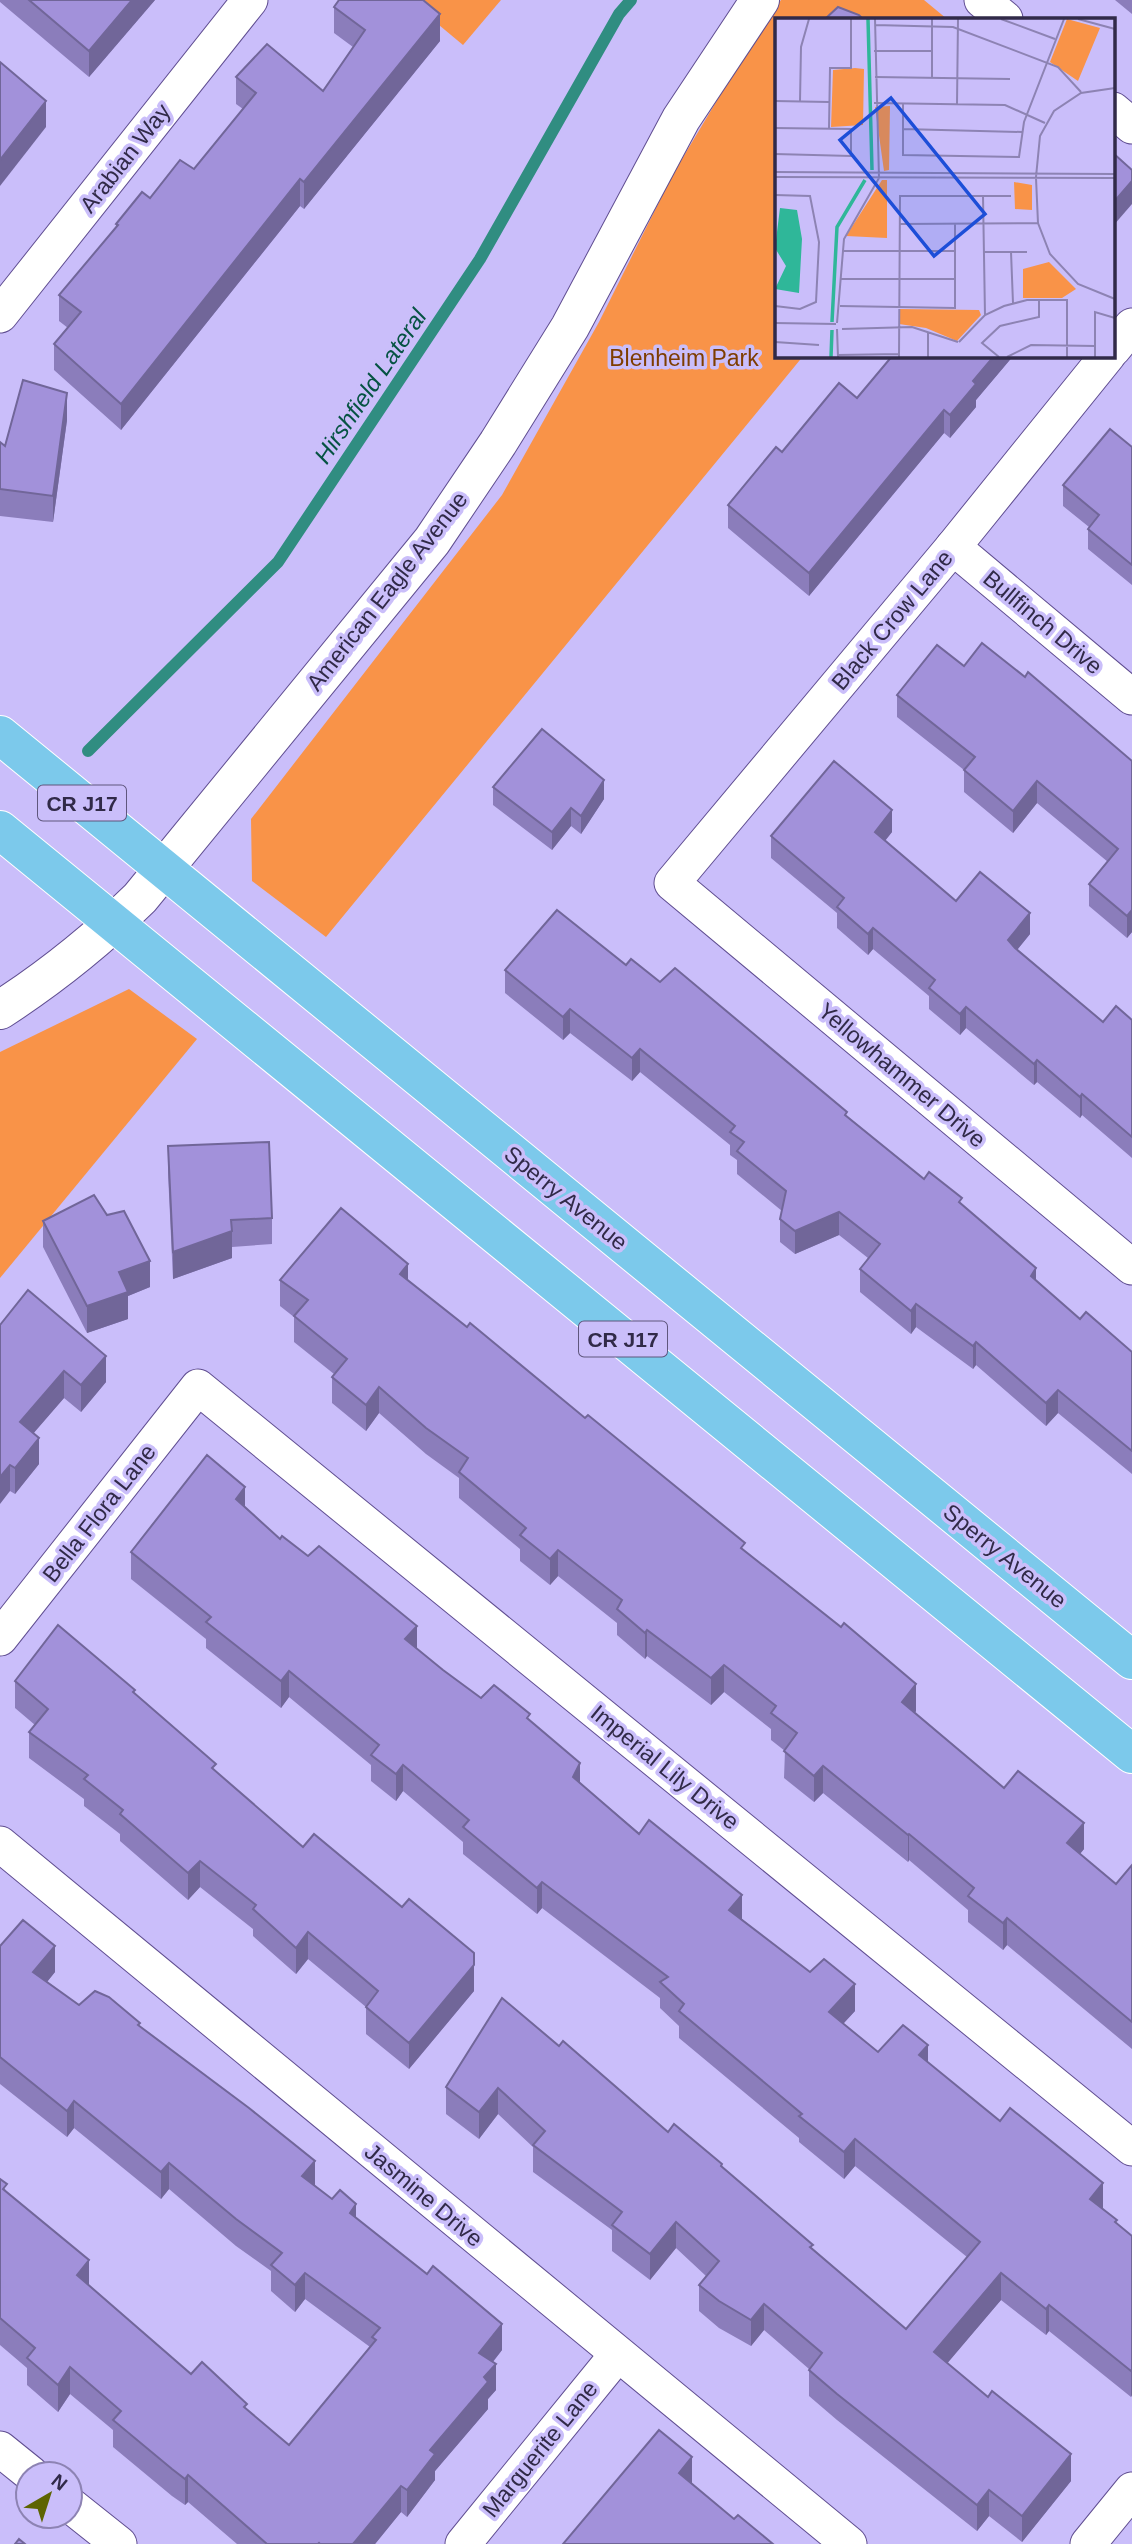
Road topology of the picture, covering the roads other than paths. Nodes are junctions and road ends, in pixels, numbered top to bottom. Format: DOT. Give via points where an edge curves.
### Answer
graph roads {
  1 [pos="250,0"];
  2 [pos="760,0"];
  3 [pos="982,0"];
  4 [pos="1003,18"];
  5 [pos="1114,111"];
  6 [pos="1132,126"];
  7 [pos="0,315"];
  8 [pos="1132,326"];
  9 [pos="1114,348"];
  10 [pos="1106,357"];
  11 [pos="954,547"];
  12 [pos="1132,697"];
  13 [pos="0,735"];
  14 [pos="0,830"];
  15 [pos="163,870"];
  16 [pos="672,883"];
  17 [pos="115,923"];
  18 [pos="0,1010"];
  19 [pos="1132,1267"];
  20 [pos="198,1387"];
  21 [pos="0,1638"];
  22 [pos="1132,1660"];
  23 [pos="1132,1754"];
  24 [pos="0,1844"];
  25 [pos="1132,2148"];
  26 [pos="617,2355"];
  27 [pos="0,2449"];
  28 [pos="14,2460"];
  29 [pos="1132,2490"];
  30 [pos="84,2516"];
  31 [pos="119,2544"];
  32 [pos="463,2544"];
  33 [pos="849,2544"];
  34 [pos="1088,2544"];
  1 -- 7 [label="street, Arabian Way"];
  2 -- 15 [label="street, American Eagle Avenue" via="681,119 570,327 432,541"];
  3 -- 4 [label="street"];
  5 -- 6 [label="street"];
  8 -- 9 [label="street"];
  10 -- 11 [label="street, Black Crow Lane"];
  11 -- 12 [label="street, Bullfinch Drive"];
  11 -- 16 [label="street, Black Crow Lane"];
  13 -- 15 [label="main road, Sperry Avenue / CR J17"];
  14 -- 17 [label="main road, CR J17"];
  15 -- 17 [label="street, American Eagle Avenue"];
  15 -- 22 [label="main road, Sperry Avenue / CR J17"];
  16 -- 19 [label="street, Yellowhammer Drive"];
  17 -- 18 [label="street, American Eagle Avenue"];
  17 -- 23 [label="main road, CR J17"];
  20 -- 21 [label="street, Bella Flora Lane"];
  20 -- 25 [label="street, Imperial Lily Drive"];
  24 -- 26 [label="street, Jasmine Drive"];
  26 -- 32 [label="street, Marguerite Lane"];
  26 -- 33 [label="street, Jasmine Drive"];
  27 -- 28 [label="street"];
  29 -- 34 [label="street"];
  30 -- 31 [label="street"];
}
